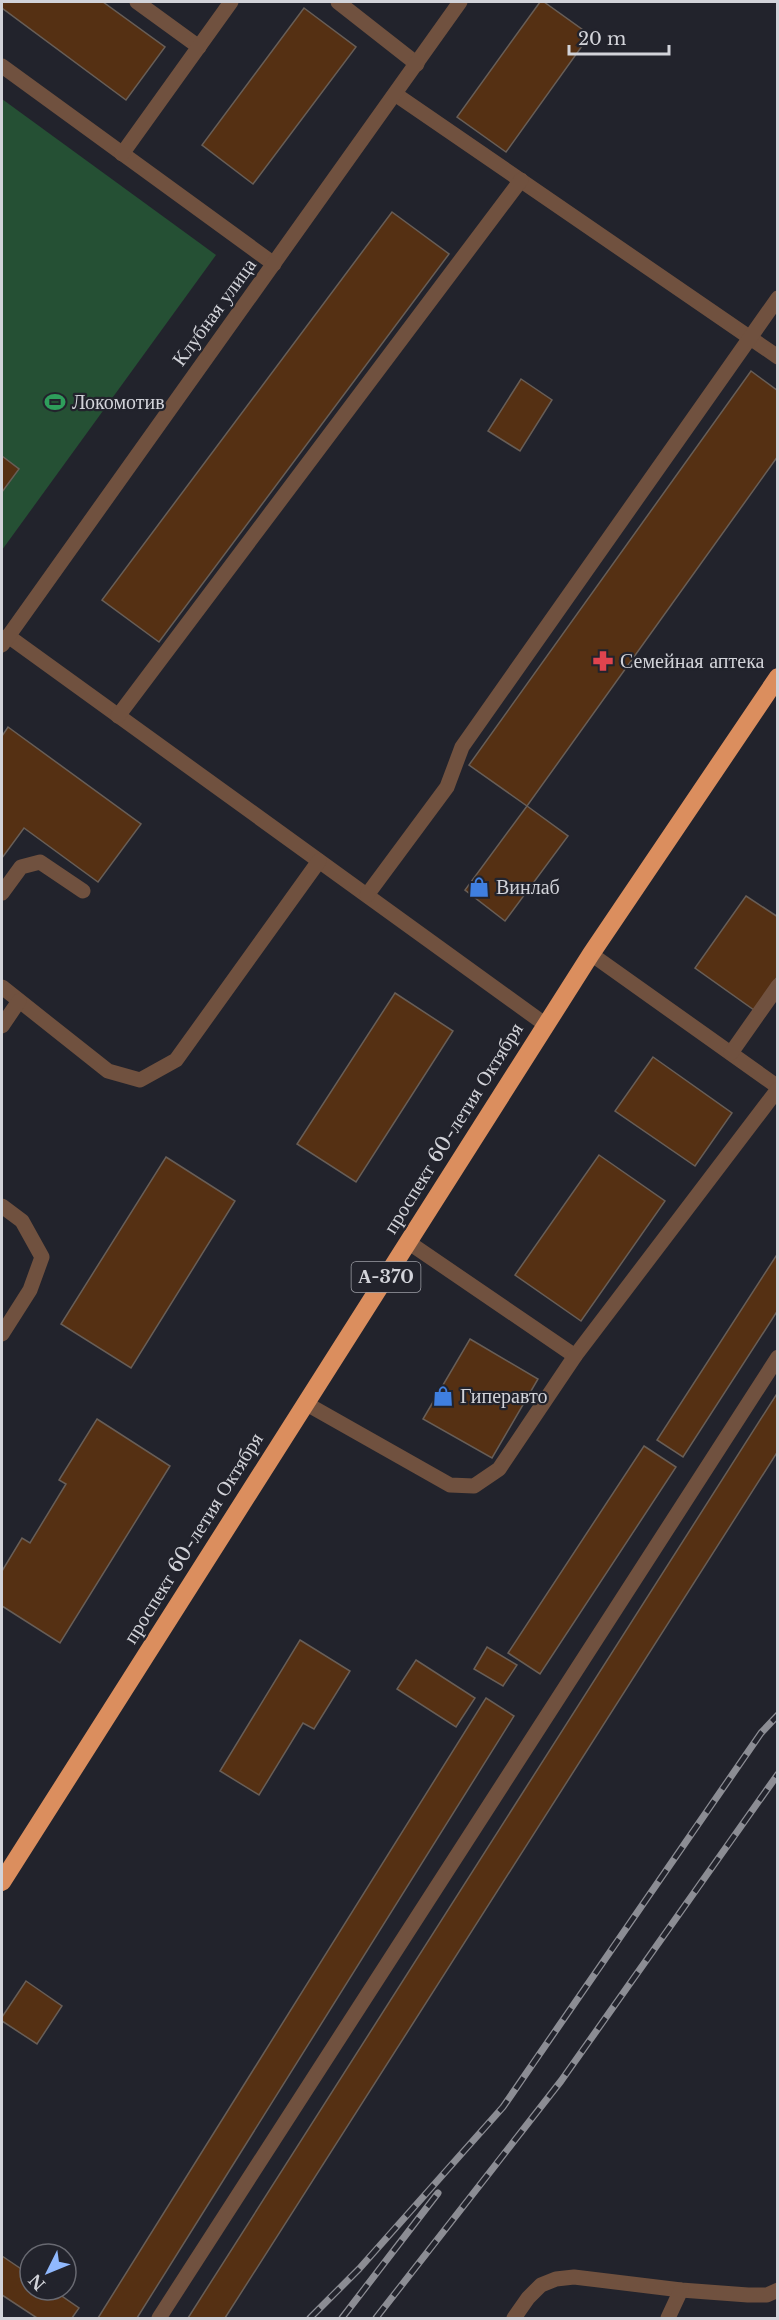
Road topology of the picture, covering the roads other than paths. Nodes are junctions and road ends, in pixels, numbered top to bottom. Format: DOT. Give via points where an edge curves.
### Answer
graph roads {
  1 [pos="137,2"];
  2 [pos="231,2"];
  3 [pos="338,2"];
  4 [pos="460,2"];
  5 [pos="199,47"];
  6 [pos="417,63"];
  7 [pos="2,66"];
  8 [pos="395,94"];
  9 [pos="122,154"];
  10 [pos="521,180"];
  11 [pos="274,264"];
  12 [pos="777,298"];
  13 [pos="750,337"];
  14 [pos="777,357"];
  15 [pos="5,641"];
  16 [pos="777,677"];
  17 [pos="118,716"];
  18 [pos="319,861"];
  19 [pos="83,891"];
  20 [pos="2,893"];
  21 [pos="367,895"];
  22 [pos="591,954"];
  23 [pos="777,986"];
  24 [pos="2,987"];
  25 [pos="19,1001"];
  26 [pos="546,1024"];
  27 [pos="2,1026"];
  28 [pos="731,1053"];
  29 [pos="777,1088"];
  30 [pos="2,1206"];
  31 [pos="408,1242"];
  32 [pos="2,1334"];
  33 [pos="575,1356"];
  34 [pos="777,1357"];
  35 [pos="305,1403"];
  36 [pos="2,1882"];
  37 [pos="777,2289"];
  38 [pos="681,2290"];
  39 [pos="159,2319"];
  40 [pos="514,2319"];
  41 [pos="668,2319"];
  1 -- 5 [label="street"];
  2 -- 5 [label="street"];
  3 -- 6 [label="street"];
  4 -- 6 [label="street, Клубная улица"];
  5 -- 9 [label="street"];
  6 -- 8 [label="street, Клубная улица"];
  7 -- 9 [label="street"];
  8 -- 10 [label="street"];
  8 -- 11 [label="street, Клубная улица"];
  9 -- 11 [label="street"];
  10 -- 13 [label="street"];
  10 -- 17 [label="street"];
  11 -- 15 [label="street, Клубная улица"];
  12 -- 13 [label="street"];
  13 -- 14 [label="street"];
  13 -- 21 [label="street" via="462,747 447,787"];
  15 -- 17 [label="street"];
  16 -- 22 [label="highway, проспект 60-летия Октября / А-370"];
  17 -- 18 [label="street"];
  18 -- 21 [label="street"];
  18 -- 25 [label="street" via="176,1060 140,1080 108,1071"];
  19 -- 20 [label="street" via="40,862 21,867"];
  21 -- 26 [label="street"];
  22 -- 26 [label="highway, проспект 60-летия Октября / А-370"];
  22 -- 28 [label="street"];
  23 -- 28 [label="street"];
  24 -- 25 [label="street"];
  25 -- 27 [label="street"];
  26 -- 31 [label="highway, проспект 60-летия Октября / А-370"];
  28 -- 29 [label="street"];
  29 -- 33 [label="street"];
  30 -- 32 [label="street" via="22,1221 42,1257 30,1290"];
  31 -- 33 [label="street"];
  31 -- 35 [label="highway, проспект 60-летия Октября / А-370"];
  33 -- 35 [label="street" via="499,1469 474,1486 450,1485"];
  34 -- 39 [label="street"];
  35 -- 36 [label="highway, проспект 60-летия Октября / А-370"];
  37 -- 38 [label="street" via="767,2295"];
  38 -- 40 [label="street" via="574,2277 556,2279 541,2285"];
  38 -- 41 [label="street"];
}
